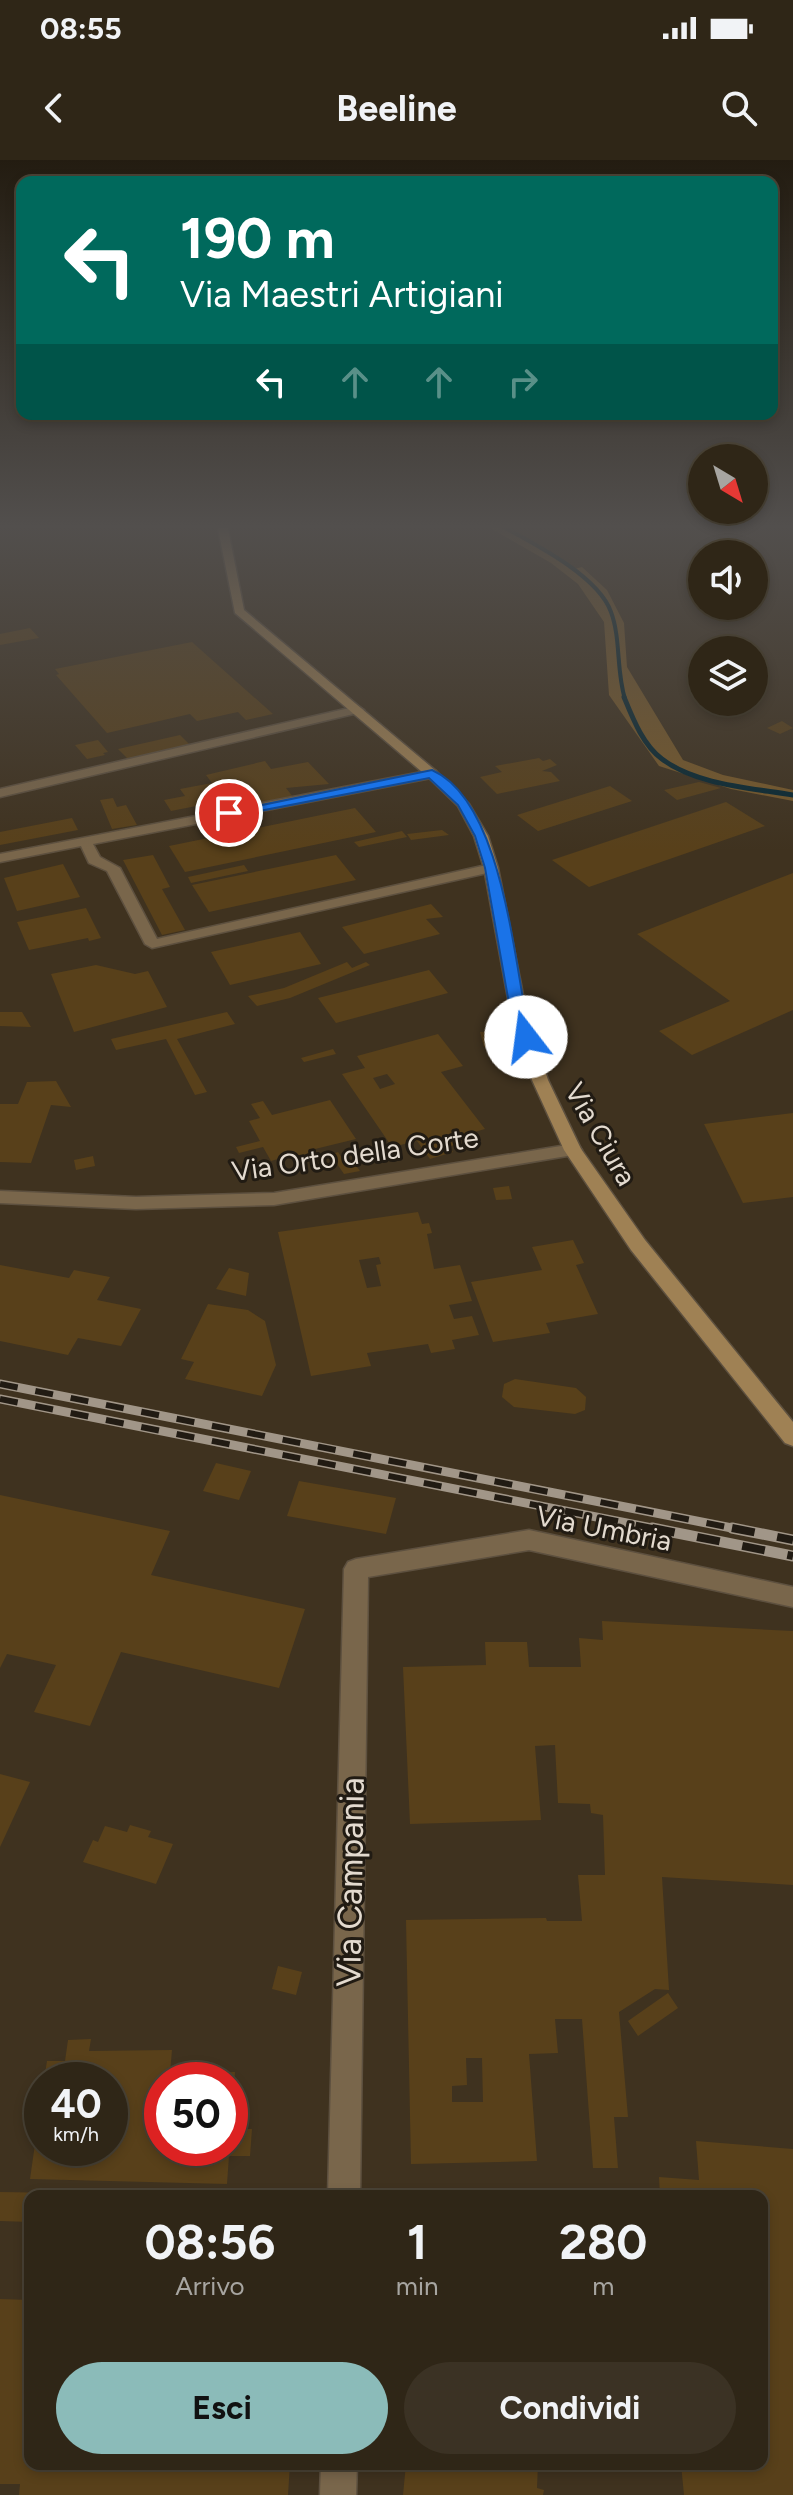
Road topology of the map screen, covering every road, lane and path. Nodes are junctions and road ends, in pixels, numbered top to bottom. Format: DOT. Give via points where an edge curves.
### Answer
graph roads {
  1 [pos="265,633"];
  2 [pos="358,710"];
  3 [pos="432,774"];
  4 [pos="0,793"];
  5 [pos="85,841"];
  6 [pos="0,858"];
  7 [pos="491,868"];
  8 [pos="573,1150"];
  9 [pos="0,1197"];
  10 [pos="793,1437"];
  11 [pos="356,1569"];
  12 [pos="793,1597"];
  13 [pos="344,2190"];
  14 [pos="339,2470"];
  15 [pos="338,2495"];
  1 -- 2 [label="main road, Via Ciura"];
  2 -- 3 [label="main road, Via Ciura"];
  2 -- 4 [label="street"];
  3 -- 5 [label="street"];
  3 -- 7 [label="main road, Via Ciura" via="463,804"];
  5 -- 6 [label="street"];
  5 -- 7 [label="street" via="94,860 113,868 152,944"];
  7 -- 8 [label="main road, Via Ciura" via="519,1015 540,1080"];
  8 -- 9 [label="street, Via Orto della Corte" via="274,1199 136,1203"];
  8 -- 10 [label="main road, Via Ciura" via="638,1245"];
  11 -- 12 [label="street, Via Umbria" via="529,1540"];
  11 -- 13 [label="street, Via Campania"];
  14 -- 15 [label="street"];
}
